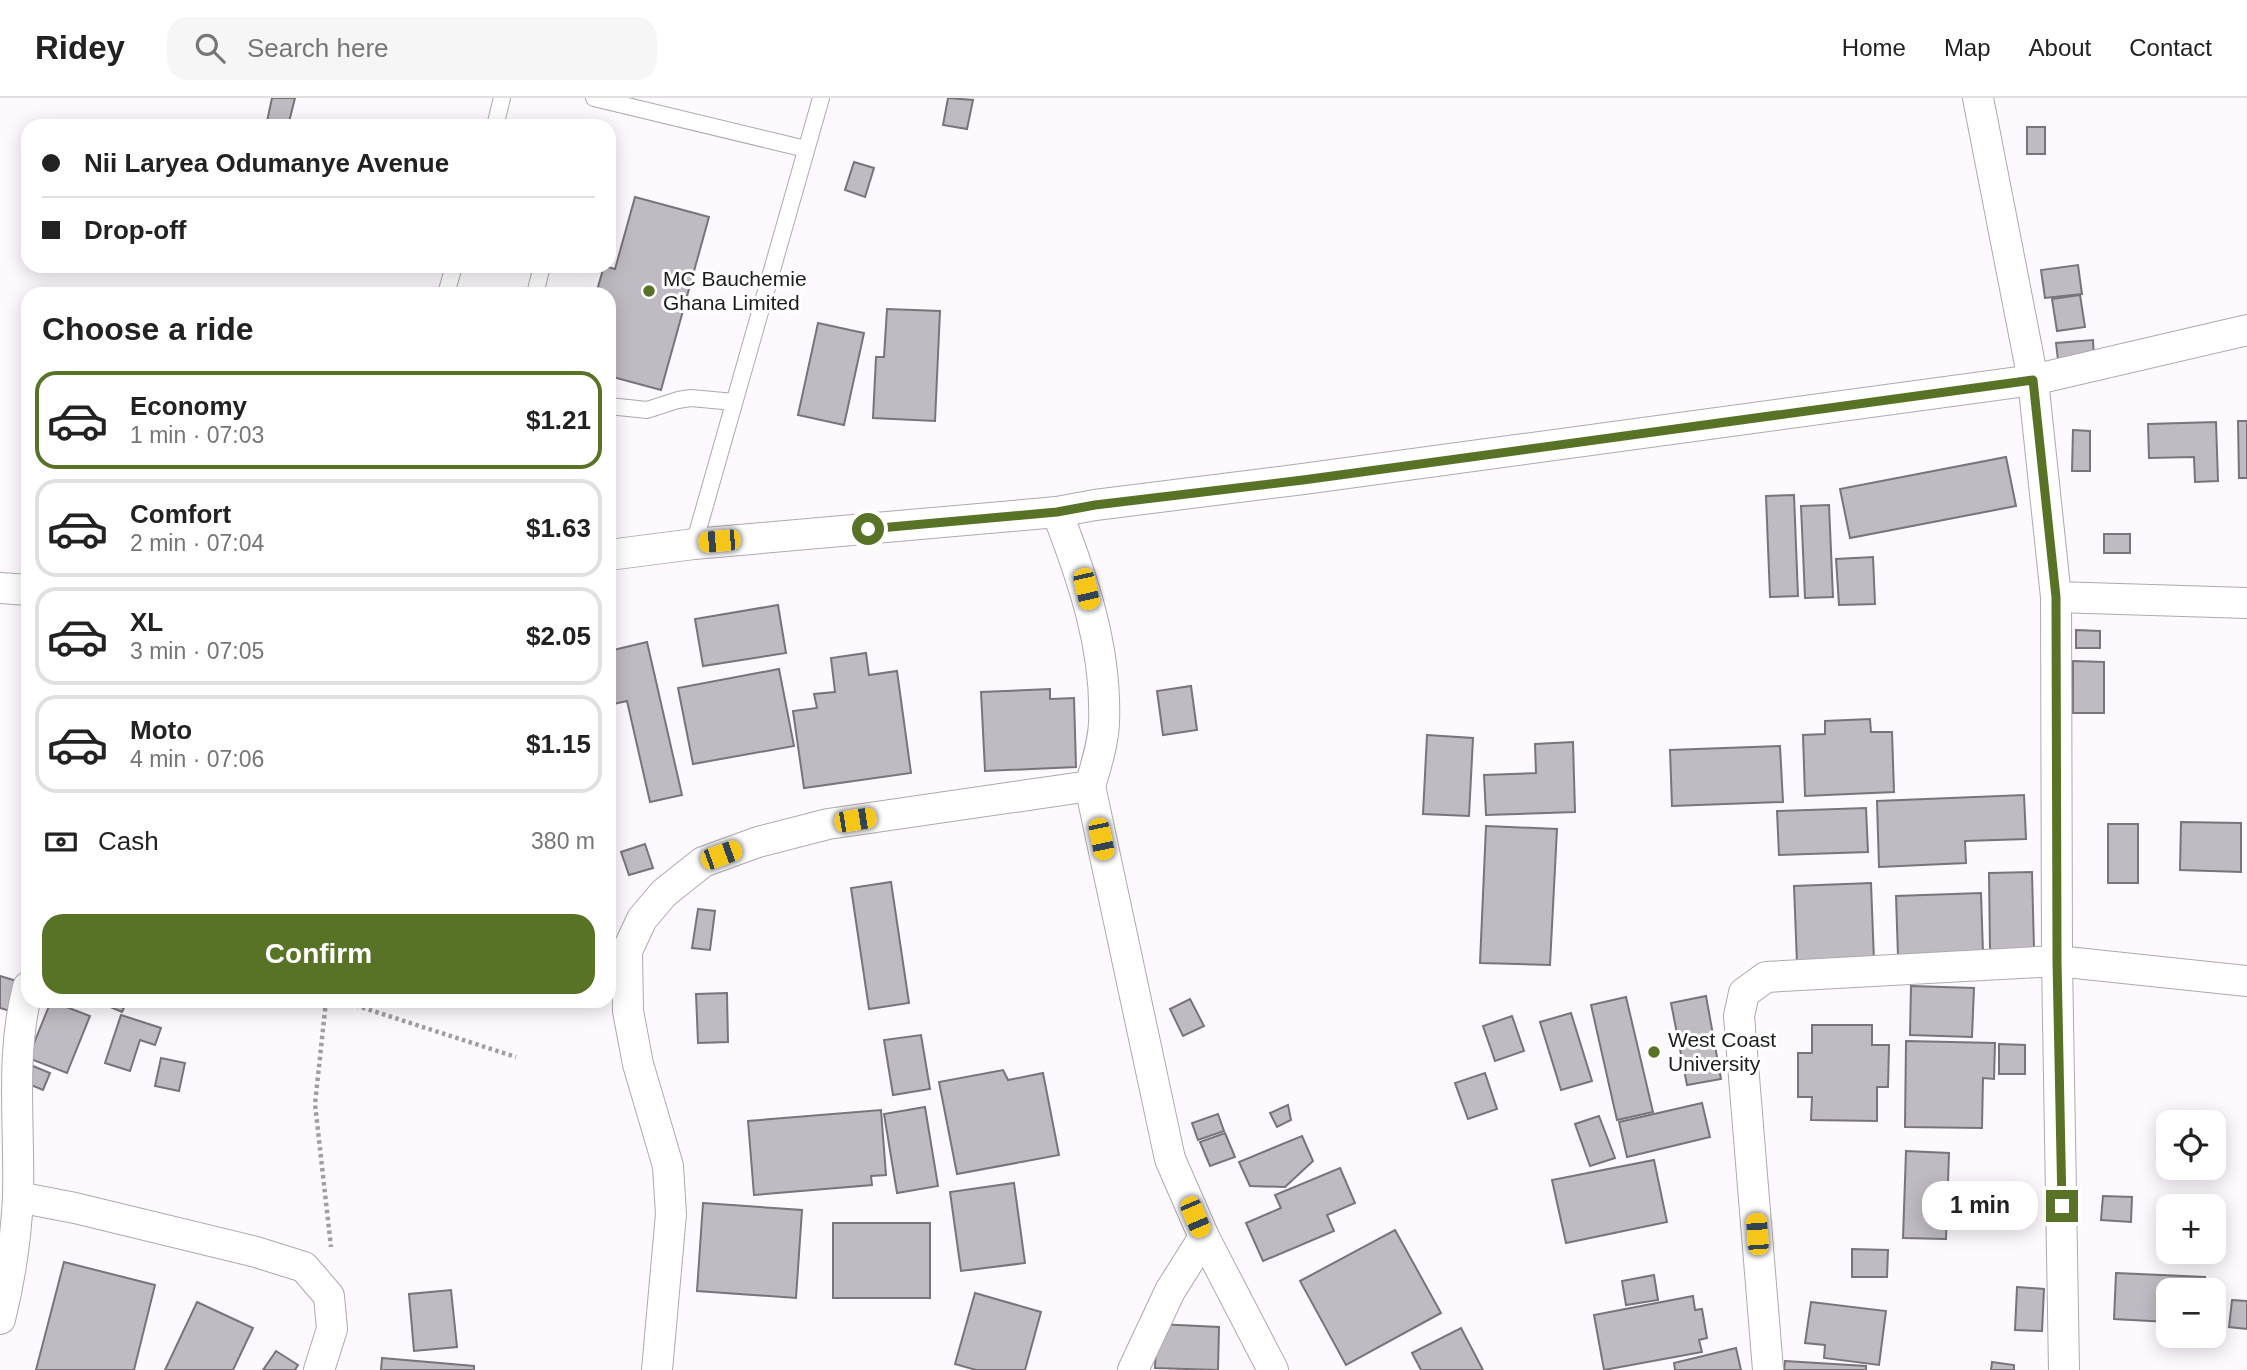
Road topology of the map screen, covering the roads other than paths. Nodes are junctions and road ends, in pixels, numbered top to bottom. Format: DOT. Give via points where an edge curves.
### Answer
graph roads {
  1 [pos="502,98"];
  2 [pos="594,98"];
  3 [pos="821,98"];
  4 [pos="1978,98"];
  5 [pos="498,119"];
  6 [pos="806,149"];
  7 [pos="2247,330"];
  8 [pos="2033,380"];
  9 [pos="734,402"];
  10 [pos="616,407"];
  11 [pos="1057,512"];
  12 [pos="694,544"];
  13 [pos="616,554"];
  14 [pos="0,587"];
  15 [pos="21,589"];
  16 [pos="2056,597"];
  17 [pos="2247,603"];
  18 [pos="1090,786"];
  19 [pos="2057,961"];
  20 [pos="2247,981"];
  21 [pos="24,1008"];
  22 [pos="18,1197"];
  23 [pos="1204,1237"];
  24 [pos="0,1319"];
  25 [pos="318,1370"];
  26 [pos="657,1370"];
  27 [pos="1133,1370"];
  28 [pos="1273,1370"];
  29 [pos="1768,1370"];
  30 [pos="2064,1370"];
  1 -- 5 [label="lane"];
  2 -- 6 [label="lane"];
  3 -- 6 [label="lane"];
  4 -- 8 [label="street"];
  6 -- 9 [label="lane"];
  7 -- 8 [label="street"];
  8 -- 11 [label="street"];
  8 -- 16 [label="street"];
  9 -- 10 [label="lane" via="691,398 648,410"];
  9 -- 12 [label="lane"];
  11 -- 12 [label="street"];
  11 -- 18 [label="street" via="1086,589 1100,670 1104,723"];
  12 -- 13 [label="street"];
  14 -- 15 [label="street"];
  16 -- 17 [label="street"];
  16 -- 19 [label="street"];
  18 -- 23 [label="street" via="1170,1159"];
  18 -- 26 [label="street" via="828,824 758,842 703,862 664,893 642,919 627,951 628,1012 668,1167 671,1214"];
  19 -- 20 [label="street"];
  19 -- 29 [label="street" via="1766,977 1744,993 1740,1016"];
  19 -- 30 [label="street"];
  21 -- 22 [label="street" via="17,1050"];
  22 -- 24 [label="street" via="11,1276"];
  22 -- 25 [label="street" via="304,1267 329,1296 332,1329"];
  23 -- 27 [label="street" via="1170,1291"];
  23 -- 28 [label="street"];
}
